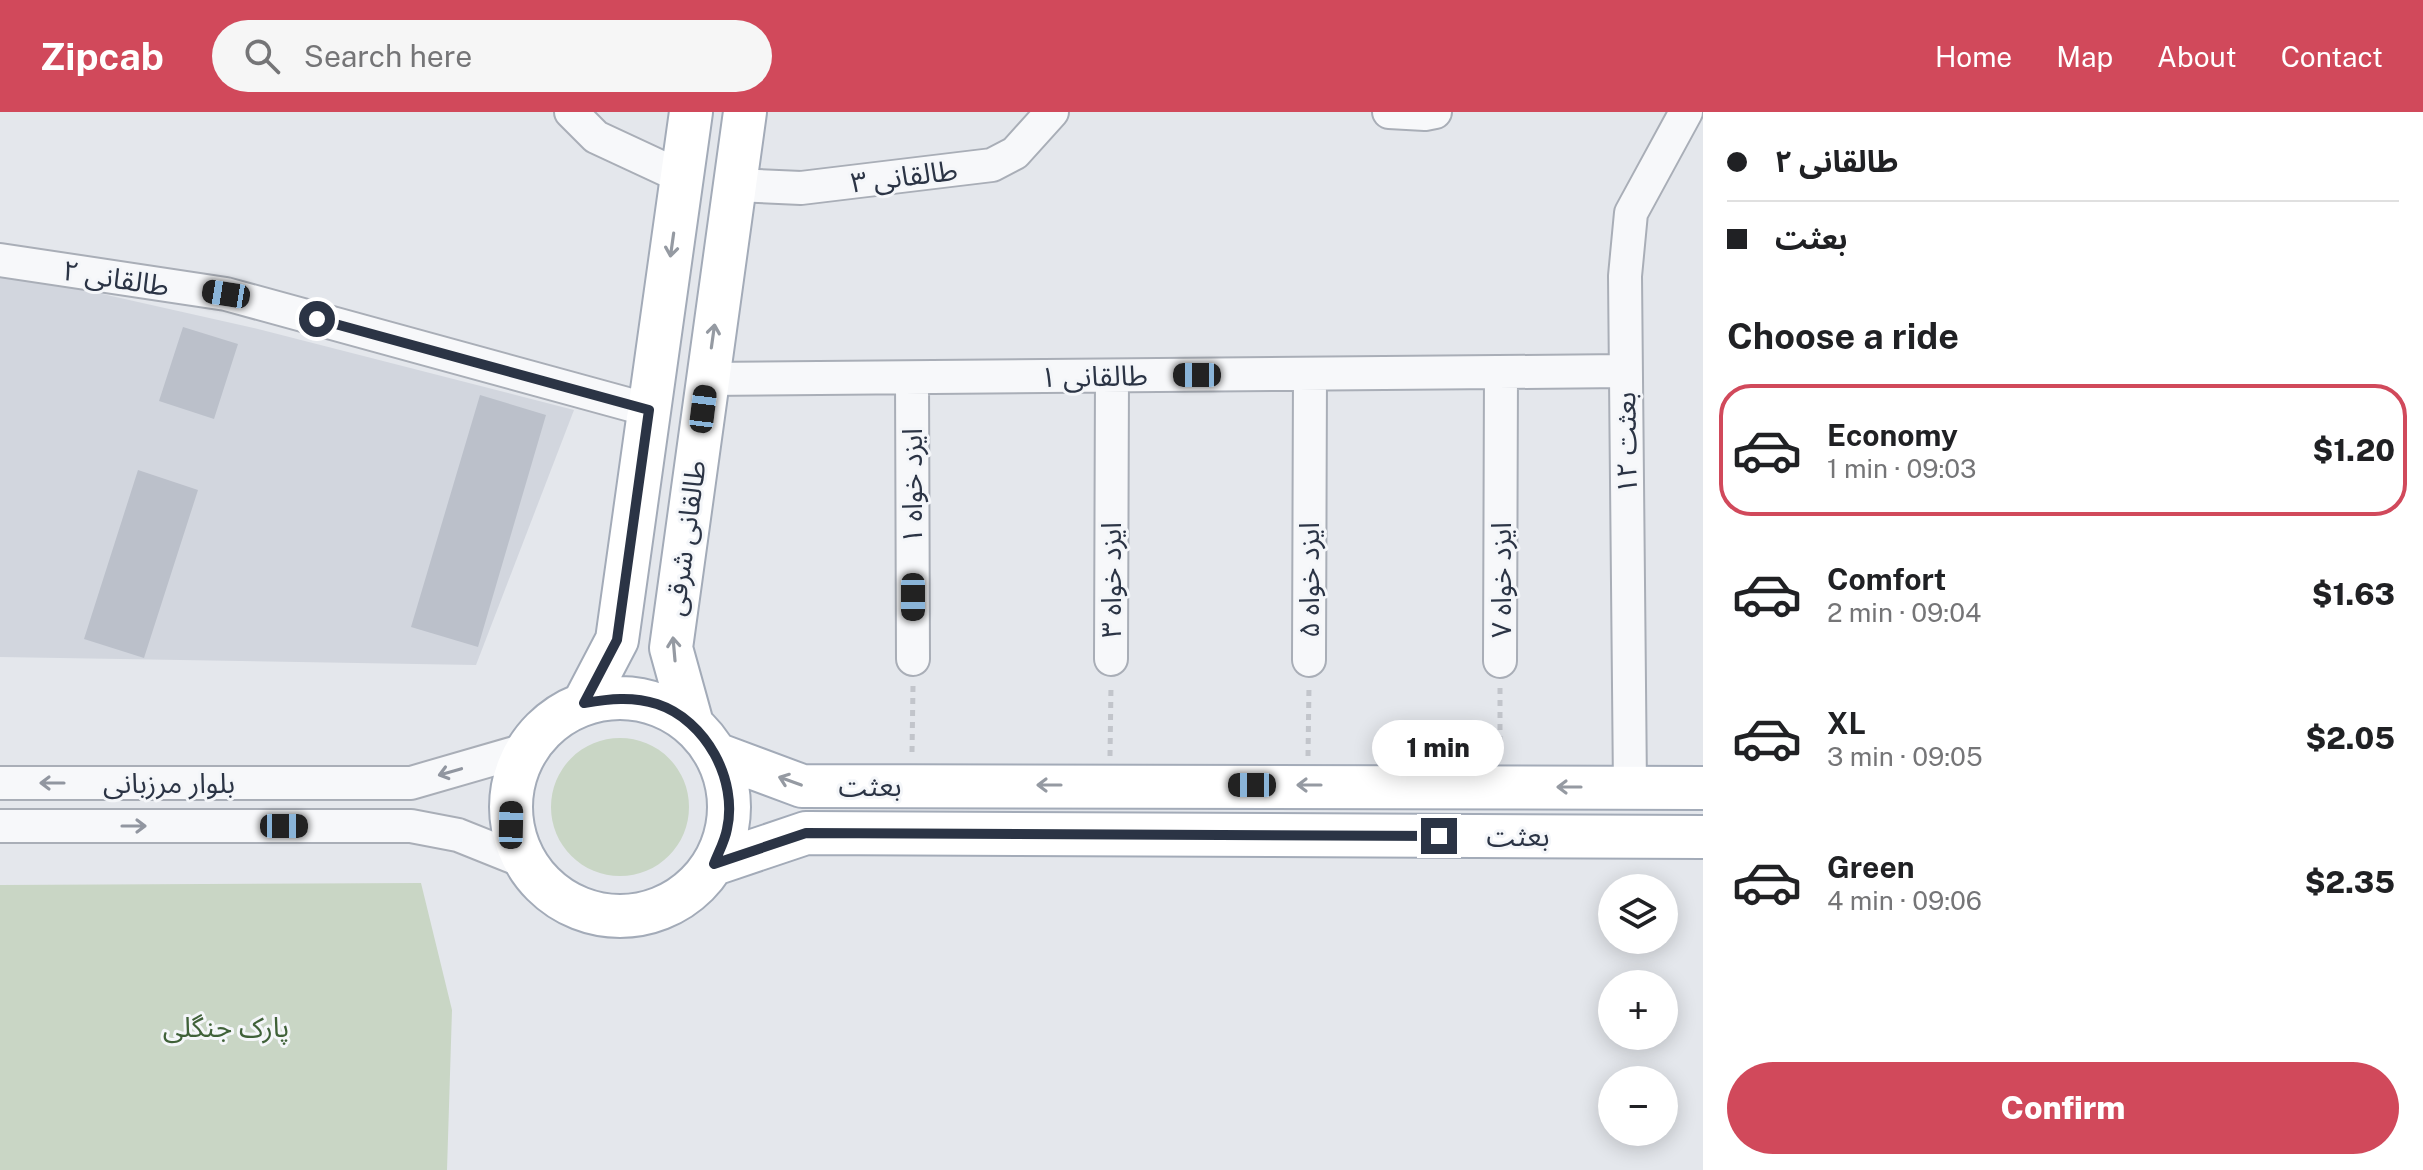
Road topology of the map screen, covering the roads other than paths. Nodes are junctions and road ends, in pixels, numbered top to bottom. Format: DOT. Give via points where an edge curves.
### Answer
graph roads {
  1 [pos="571,112"];
  2 [pos="691,112"];
  3 [pos="745,112"];
  4 [pos="1052,112"];
  5 [pos="1389,112"];
  6 [pos="1435,112"];
  7 [pos="1686,112"];
  8 [pos="682,177"];
  9 [pos="735,185"];
  10 [pos="0,260"];
  11 [pos="1625,371"];
  12 [pos="1501,372"];
  13 [pos="1310,374"];
  14 [pos="1112,376"];
  15 [pos="912,378"];
  16 [pos="706,379"];
  17 [pos="649,410"];
  18 [pos="913,659"];
  19 [pos="1111,659"];
  20 [pos="1309,660"];
  21 [pos="1500,661"];
  22 [pos="584,703"];
  23 [pos="704,739"];
  24 [pos="525,750"];
  25 [pos="0,783"];
  26 [pos="1630,788"];
  27 [pos="1703,788"];
  28 [pos="0,826"];
  29 [pos="1629,837"];
  30 [pos="1703,837"];
  31 [pos="523,861"];
  32 [pos="714,864"];
  1 -- 8 [label="street" via="596,137"];
  2 -- 8 [label="main road, طالقانی شرقی"];
  3 -- 9 [label="main road, طالقانی شرقی"];
  4 -- 9 [label="street, طالقانی ۳" via="1015,153 992,165 801,188"];
  5 -- 6 [label="street"];
  7 -- 11 [label="street, بعثت ۱۲" via="1631,213"];
  8 -- 9 [label="main road"];
  8 -- 17 [label="main road, طالقانی شرقی, one-way"];
  16 -- 9 [label="main road, طالقانی شرقی, one-way"];
  10 -- 17 [label="street, طالقانی ۲" via="226,294"];
  11 -- 12 [label="street, طالقانی ۱"];
  11 -- 26 [label="street, بعثت ۱۲"];
  12 -- 13 [label="street, طالقانی ۱"];
  12 -- 21 [label="street, ایزد خواه ۷"];
  13 -- 14 [label="street, طالقانی ۱"];
  13 -- 20 [label="street, ایزد خواه ۵"];
  14 -- 15 [label="street, طالقانی ۱"];
  14 -- 19 [label="street, ایزد خواه ۳"];
  15 -- 16 [label="street, طالقانی ۱"];
  15 -- 18 [label="street, ایزد خواه ۱"];
  23 -- 16 [label="main road, طالقانی شرقی, one-way" via="671,648"];
  17 -- 22 [label="main road, طالقانی شرقی" via="617,640"];
  22 -- 23 [label="main road" via="622,697 659,704"];
  22 -- 24 [label="main road" via="551,722"];
  26 -- 23 [label="main road, بعثت, one-way" via="802,786"];
  23 -- 32 [label="main road" via="729,790 728,828"];
  24 -- 25 [label="street, بلوار مرزبانی, one-way" via="411,783"];
  24 -- 31 [label="main road" via="512,786 511,825"];
  26 -- 27 [label="main road, بعثت"];
  26 -- 29 [label="main road"];
  28 -- 31 [label="street, بلوار مرزبانی, one-way" via="411,826 458,835"];
  29 -- 30 [label="main road, بعثت"];
  29 -- 32 [label="main road, بعثت" via="806,833"];
  31 -- 32 [label="main road" via="548,891 580,910 618,918 656,912 689,893"];
}
